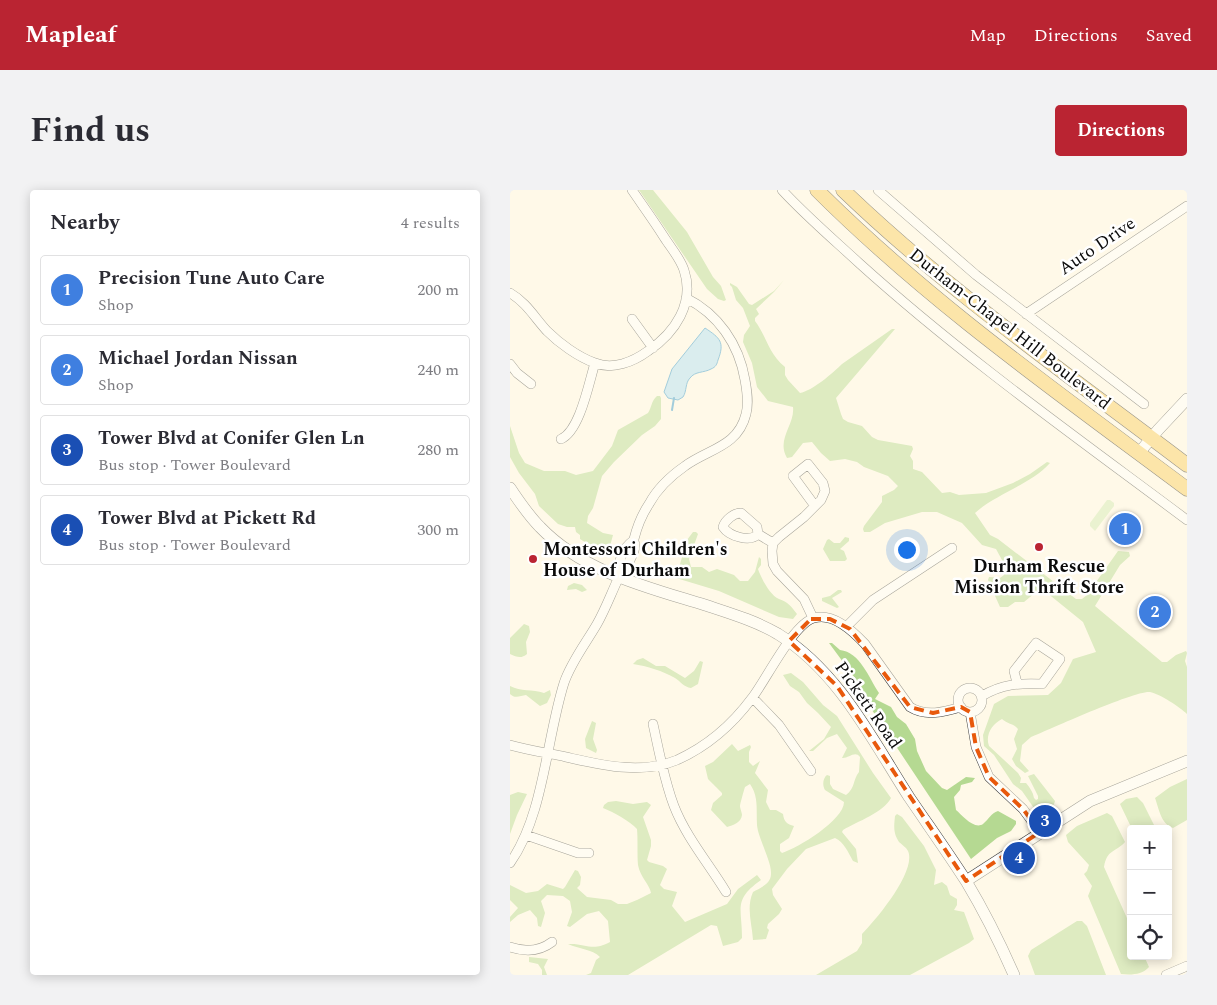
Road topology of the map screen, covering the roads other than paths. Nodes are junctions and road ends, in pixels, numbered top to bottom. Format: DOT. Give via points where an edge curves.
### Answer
graph roads {
  1 [pos="632,190"];
  2 [pos="782,190"];
  3 [pos="817,190"];
  4 [pos="833,190"];
  5 [pos="843,190"];
  6 [pos="878,190"];
  7 [pos="1187,206"];
  8 [pos="870,216"];
  9 [pos="510,293"];
  10 [pos="686,298"];
  11 [pos="1026,314"];
  12 [pos="632,319"];
  13 [pos="653,348"];
  14 [pos="595,363"];
  15 [pos="510,364"];
  16 [pos="531,384"];
  17 [pos="1187,399"];
  18 [pos="1144,404"];
  19 [pos="1151,438"];
  20 [pos="561,439"];
  21 [pos="1139,453"];
  22 [pos="1187,465"];
  23 [pos="510,488"];
  24 [pos="1187,489"];
  25 [pos="815,506"];
  26 [pos="1187,520"];
  27 [pos="758,534"];
  28 [pos="634,540"];
  29 [pos="774,543"];
  30 [pos="952,548"];
  31 [pos="622,551"];
  32 [pos="632,555"];
  33 [pos="619,577"];
  34 [pos="813,618"];
  35 [pos="847,626"];
  36 [pos="789,641"];
  37 [pos="1018,682"];
  38 [pos="982,696"];
  39 [pos="753,698"];
  40 [pos="961,707"];
  41 [pos="970,712"];
  42 [pos="653,724"];
  43 [pos="510,745"];
  44 [pos="547,753"];
  45 [pos="1187,761"];
  46 [pos="662,765"];
  47 [pos="811,770"];
  48 [pos="1040,832"];
  49 [pos="526,835"];
  50 [pos="589,853"];
  51 [pos="510,863"];
  52 [pos="966,882"];
  53 [pos="726,892"];
  54 [pos="552,942"];
  55 [pos="510,947"];
  56 [pos="1187,966"];
  57 [pos="1014,975"];
  58 [pos="1166,975"];
  1 -- 10 [label="street" via="683,268"];
  2 -- 26 [label="street" via="919,315"];
  3 -- 21 [label="main road, Durham-Chapel Hill Boulevard" via="938,298"];
  4 -- 8 [label="main road"];
  5 -- 8 [label="main road, Durham-Chapel Hill Boulevard"];
  6 -- 11 [label="street"];
  7 -- 11 [label="street, Auto Drive"];
  8 -- 19 [label="main road, Durham-Chapel Hill Boulevard" via="988,316"];
  9 -- 14 [label="street" via="522,301 552,336"];
  10 -- 13 [label="street" via="674,329"];
  10 -- 28 [label="street" via="708,312 732,340 743,369 746,412 743,424 727,443 686,465 665,484 649,503"];
  11 -- 18 [label="street"];
  12 -- 13 [label="street"];
  13 -- 14 [label="street" via="627,363"];
  14 -- 20 [label="street" via="574,426"];
  15 -- 16 [label="street"];
  17 -- 19 [label="street"];
  19 -- 21 [label="street"];
  19 -- 22 [label="main road, Durham-Chapel Hill Boulevard"];
  21 -- 24 [label="main road, Durham-Chapel Hill Boulevard"];
  23 -- 33 [label="street, Pickett Road" via="541,528 557,542 589,563"];
  25 -- 29 [label="street"];
  27 -- 29 [label="street"];
  28 -- 31 [label="street"];
  28 -- 32 [label="street"];
  29 -- 34 [label="street" via="774,564 804,599"];
  30 -- 35 [label="street" via="873,600"];
  31 -- 32 [label="street"];
  31 -- 33 [label="street"];
  32 -- 33 [label="street"];
  33 -- 36 [label="street, Pickett Road" via="741,617"];
  33 -- 44 [label="street" via="597,624 567,674"];
  34 -- 35 [label="street" via="830,619"];
  34 -- 36 [label="street"];
  35 -- 40 [label="street" via="865,644 910,708 933,713"];
  36 -- 39 [label="street"];
  36 -- 52 [label="street, Pickett Road" via="837,686"];
  37 -- 37 [label="street" via="1042,684 1060,659 1036,643 1014,670"];
  37 -- 38 [label="street"];
  38 -- 40 [label="street" via="973,688 965,688 958,698"];
  38 -- 41 [label="street" via="980,707"];
  39 -- 46 [label="street" via="716,738 700,749"];
  39 -- 47 [label="street" via="779,725"];
  40 -- 41 [label="street"];
  41 -- 48 [label="street" via="976,747 984,768"];
  42 -- 46 [label="street"];
  43 -- 44 [label="street"];
  44 -- 46 [label="street" via="617,767"];
  44 -- 49 [label="street"];
  45 -- 48 [label="street" via="1090,801"];
  46 -- 53 [label="street" via="679,816"];
  48 -- 52 [label="street"];
  49 -- 50 [label="street" via="578,854"];
  49 -- 51 [label="street"];
  52 -- 57 [label="street, Pickett Road"];
  54 -- 55 [label="street" via="536,950"];
  56 -- 58 [label="street"];
}
